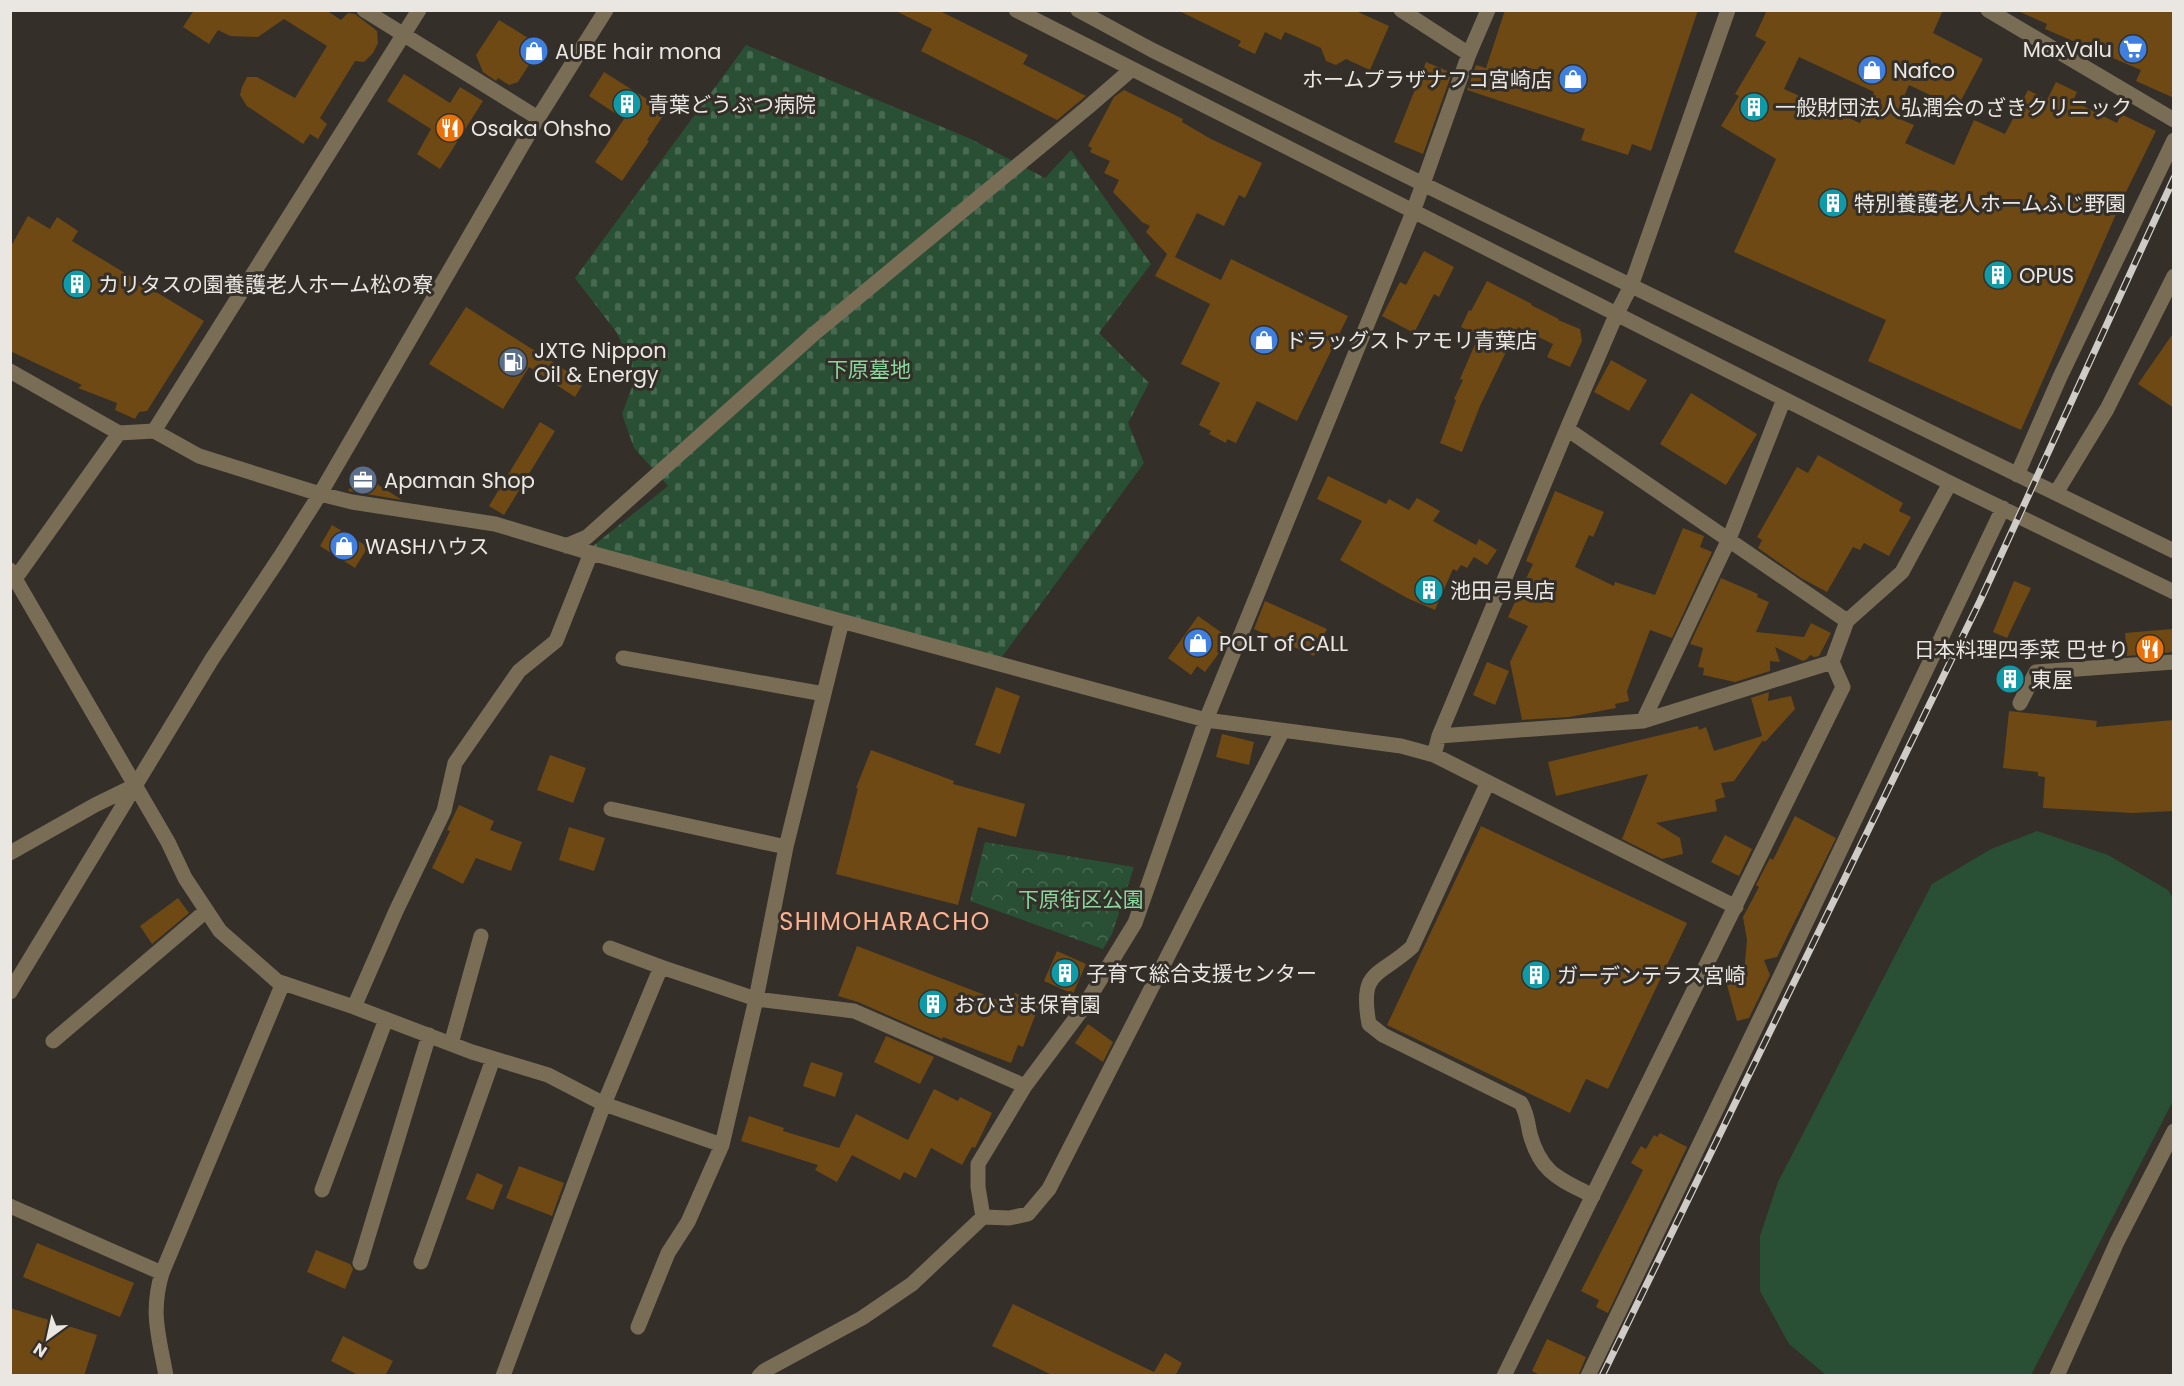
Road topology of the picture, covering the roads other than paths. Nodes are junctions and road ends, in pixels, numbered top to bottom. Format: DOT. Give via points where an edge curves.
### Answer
graph roads {
  1 [pos="364,10"];
  2 [pos="419,10"];
  3 [pos="606,10"];
  4 [pos="1016,10"];
  5 [pos="1078,10"];
  6 [pos="1401,10"];
  7 [pos="1488,10"];
  8 [pos="1728,10"];
  9 [pos="1988,10"];
  10 [pos="405,34"];
  11 [pos="1470,54"];
  12 [pos="1132,69"];
  13 [pos="538,118"];
  14 [pos="2174,120"];
  15 [pos="2174,140"];
  16 [pos="1423,184"];
  17 [pos="1413,212"];
  18 [pos="2174,276"];
  19 [pos="1631,286"];
  20 [pos="1616,315"];
  21 [pos="10,371"];
  22 [pos="1784,399"];
  23 [pos="1567,429"];
  24 [pos="154,431"];
  25 [pos="119,433"];
  26 [pos="2017,475"];
  27 [pos="1950,483"];
  28 [pos="2056,493"];
  29 [pos="320,494"];
  30 [pos="2003,508"];
  31 [pos="1729,539"];
  32 [pos="566,546"];
  33 [pos="2174,551"];
  34 [pos="591,554"];
  35 [pos="13,575"];
  36 [pos="2174,592"];
  37 [pos="842,621"];
  38 [pos="1847,621"];
  39 [pos="623,658"];
  40 [pos="1832,662"];
  41 [pos="2174,662"];
  42 [pos="824,694"];
  43 [pos="2020,703"];
  44 [pos="1206,720"];
  45 [pos="1643,721"];
  46 [pos="1282,732"];
  47 [pos="1439,736"];
  48 [pos="1434,755"];
  49 [pos="1488,782"];
  50 [pos="134,786"];
  51 [pos="611,809"];
  52 [pos="786,847"];
  53 [pos="10,853"];
  54 [pos="1736,907"];
  55 [pos="206,911"];
  56 [pos="481,936"];
  57 [pos="610,948"];
  58 [pos="662,967"];
  59 [pos="283,983"];
  60 [pos="10,992"];
  61 [pos="756,999"];
  62 [pos="354,1007"];
  63 [pos="386,1019"];
  64 [pos="429,1035"];
  65 [pos="53,1041"];
  66 [pos="451,1044"];
  67 [pos="493,1059"];
  68 [pos="1024,1086"];
  69 [pos="604,1104"];
  70 [pos="2174,1131"];
  71 [pos="722,1145"];
  72 [pos="322,1190"];
  73 [pos="1593,1196"];
  74 [pos="10,1206"];
  75 [pos="983,1217"];
  76 [pos="421,1262"];
  77 [pos="360,1263"];
  78 [pos="162,1273"];
  79 [pos="639,1327"];
  80 [pos="166,1376"];
  81 [pos="502,1376"];
  82 [pos="759,1376"];
  83 [pos="1504,1376"];
  84 [pos="1587,1376"];
  85 [pos="2057,1376"];
  1 -- 10 [label="street"];
  2 -- 10 [label="street"];
  3 -- 13 [label="street"];
  4 -- 12 [label="street"];
  5 -- 16 [label="street"];
  6 -- 11 [label="street"];
  7 -- 11 [label="street"];
  8 -- 19 [label="street"];
  9 -- 14 [label="street"];
  10 -- 13 [label="street"];
  10 -- 24 [label="street"];
  11 -- 16 [label="street"];
  12 -- 17 [label="street"];
  12 -- 32 [label="street" via="816,333 587,537"];
  13 -- 29 [label="street"];
  15 -- 26 [label="street"];
  16 -- 17 [label="street"];
  16 -- 19 [label="street"];
  17 -- 20 [label="street"];
  17 -- 44 [label="street"];
  18 -- 28 [label="street" via="2107,409"];
  19 -- 20 [label="street"];
  19 -- 26 [label="street"];
  20 -- 22 [label="street"];
  20 -- 23 [label="street"];
  21 -- 25 [label="street"];
  22 -- 27 [label="street"];
  22 -- 31 [label="street"];
  23 -- 31 [label="street"];
  23 -- 47 [label="street"];
  24 -- 25 [label="street"];
  24 -- 29 [label="street" via="199,456"];
  25 -- 35 [label="street"];
  26 -- 28 [label="street"];
  27 -- 30 [label="street"];
  27 -- 38 [label="street" via="1902,572"];
  28 -- 33 [label="street"];
  29 -- 32 [label="street" via="495,524"];
  29 -- 50 [label="street"];
  30 -- 36 [label="street"];
  30 -- 84 [label="street"];
  31 -- 38 [label="street"];
  31 -- 45 [label="street"];
  32 -- 34 [label="street"];
  34 -- 37 [label="street"];
  34 -- 62 [label="street" via="556,641 519,671 455,763 444,812"];
  35 -- 50 [label="street"];
  37 -- 42 [label="street"];
  37 -- 44 [label="street"];
  38 -- 40 [label="street"];
  39 -- 42 [label="street"];
  40 -- 45 [label="street"];
  40 -- 54 [label="street" via="1843,687"];
  41 -- 43 [label="street" via="2036,672"];
  42 -- 52 [label="street"];
  44 -- 46 [label="street"];
  44 -- 68 [label="street" via="1135,923 1080,1011"];
  45 -- 47 [label="street"];
  46 -- 48 [label="street" via="1401,746"];
  46 -- 75 [label="street" via="1048,1189 1028,1214"];
  47 -- 48 [label="street"];
  48 -- 49 [label="street"];
  49 -- 54 [label="street"];
  49 -- 73 [label="street" via="1412,947 1379,969 1368,984 1368,1024 1521,1103 1537,1154 1553,1176"];
  50 -- 53 [label="street"];
  50 -- 55 [label="street"];
  50 -- 60 [label="street"];
  51 -- 52 [label="street"];
  52 -- 61 [label="street"];
  54 -- 73 [label="street"];
  55 -- 59 [label="street" via="220,931"];
  55 -- 65 [label="street"];
  56 -- 66 [label="street"];
  57 -- 58 [label="street"];
  58 -- 61 [label="street"];
  58 -- 69 [label="street"];
  59 -- 62 [label="street"];
  59 -- 78 [label="street"];
  61 -- 68 [label="street" via="854,1011"];
  61 -- 71 [label="street"];
  62 -- 63 [label="street"];
  63 -- 64 [label="street"];
  63 -- 72 [label="street"];
  64 -- 66 [label="street"];
  64 -- 77 [label="street"];
  66 -- 67 [label="street"];
  67 -- 69 [label="street" via="548,1075"];
  67 -- 76 [label="street"];
  68 -- 75 [label="street" via="978,1164"];
  69 -- 71 [label="street"];
  69 -- 81 [label="street"];
  70 -- 85 [label="street" via="2117,1242"];
  71 -- 79 [label="street" via="688,1222 668,1253"];
  73 -- 83 [label="street"];
  74 -- 78 [label="street"];
  75 -- 82 [label="street" via="912,1284 862,1318"];
  78 -- 80 [label="street" via="155,1310"];
}
